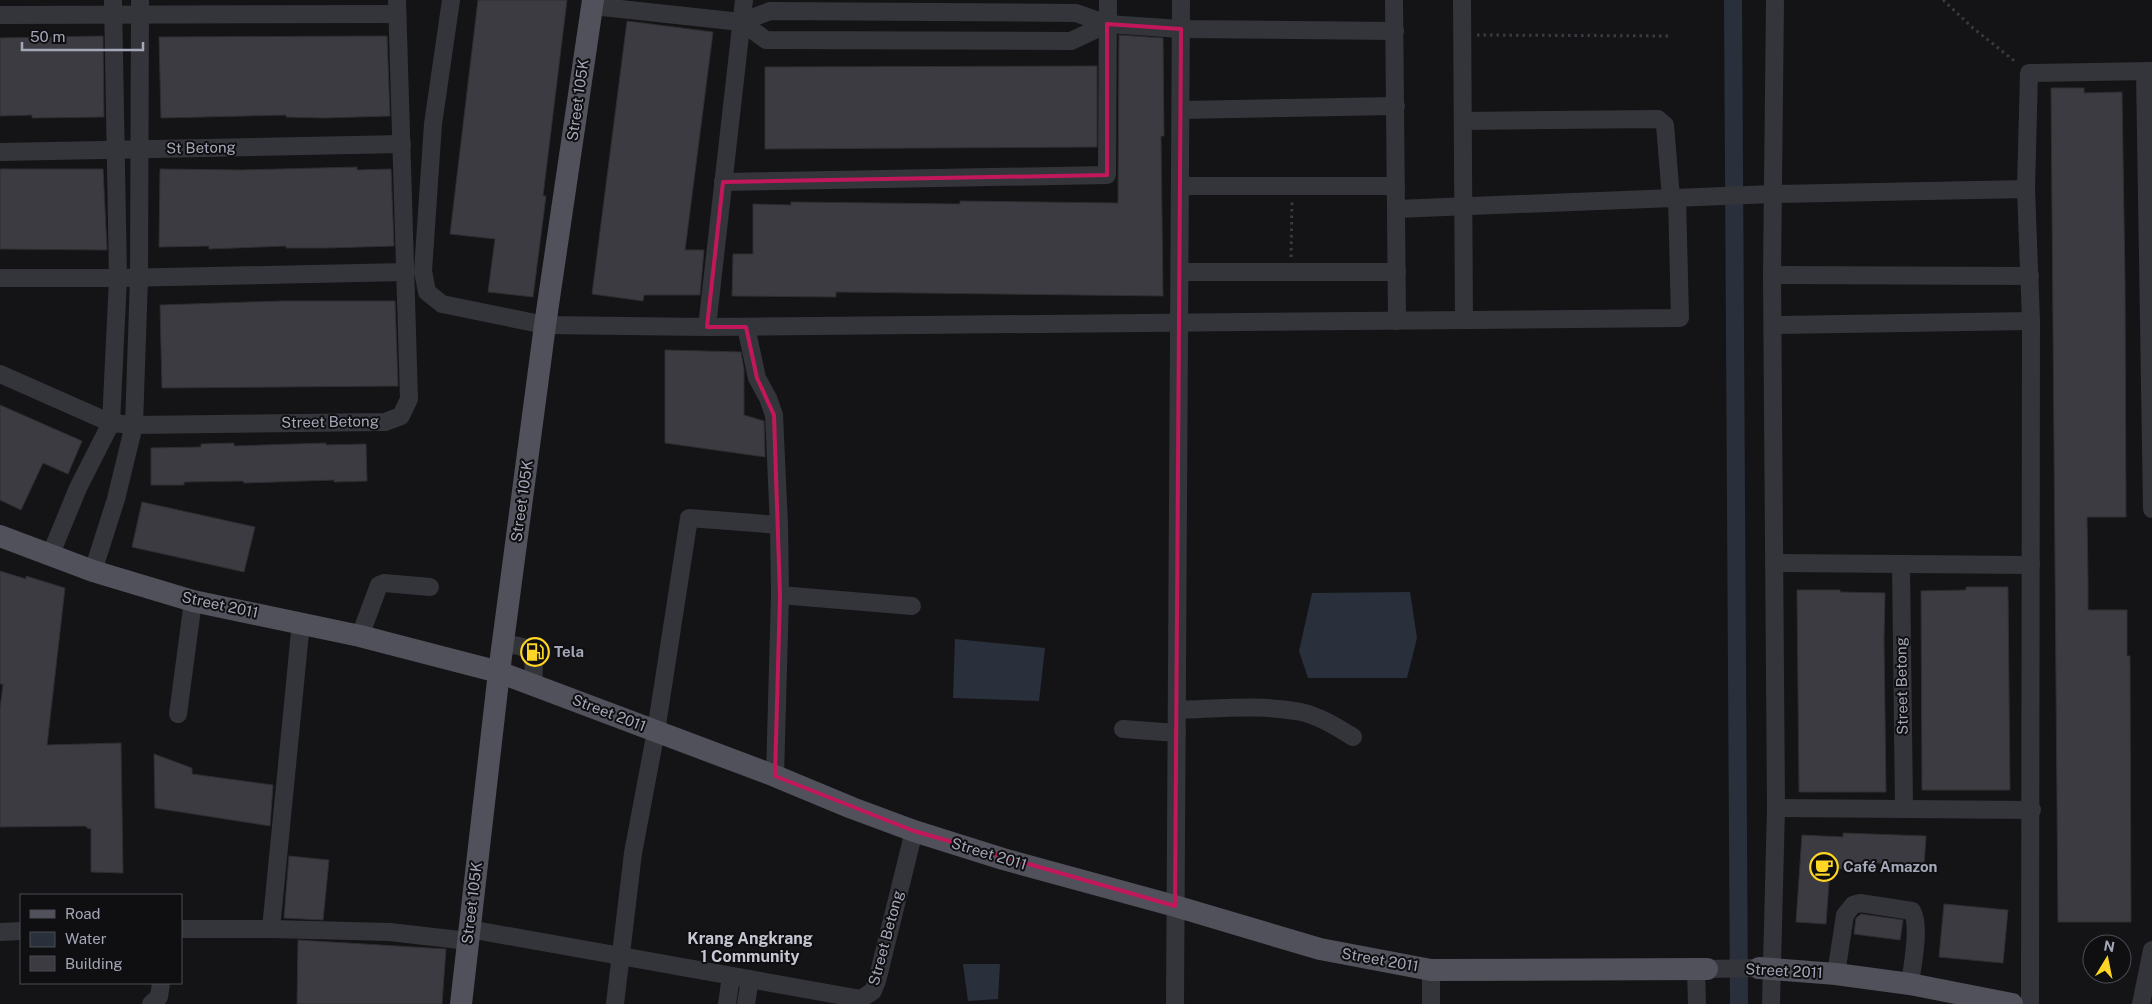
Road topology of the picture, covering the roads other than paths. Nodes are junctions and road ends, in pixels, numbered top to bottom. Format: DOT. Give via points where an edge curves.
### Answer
graph roads {
  1 [pos="451,0"];
  2 [pos="744,0"];
  3 [pos="1108,0"];
  4 [pos="1181,0"];
  5 [pos="1394,0"];
  6 [pos="1462,0"];
  7 [pos="1775,0"];
  8 [pos="593,3"];
  9 [pos="140,7"];
  10 [pos="397,7"];
  11 [pos="113,8"];
  12 [pos="0,15"];
  13 [pos="741,22"];
  14 [pos="1108,24"];
  15 [pos="1181,29"];
  16 [pos="1395,31"];
  17 [pos="2148,71"];
  18 [pos="1396,106"];
  19 [pos="1181,110"];
  20 [pos="1463,121"];
  21 [pos="402,144"];
  22 [pos="116,150"];
  23 [pos="140,150"];
  24 [pos="0,152"];
  25 [pos="723,182"];
  26 [pos="1180,186"];
  27 [pos="1396,186"];
  28 [pos="2026,189"];
  29 [pos="1773,194"];
  30 [pos="1674,198"];
  31 [pos="1464,207"];
  32 [pos="1396,209"];
  33 [pos="406,272"];
  34 [pos="1180,272"];
  35 [pos="1397,272"];
  36 [pos="1772,275"];
  37 [pos="2030,276"];
  38 [pos="0,278"];
  39 [pos="118,278"];
  40 [pos="140,278"];
  41 [pos="1464,320"];
  42 [pos="1398,321"];
  43 [pos="2031,321"];
  44 [pos="1179,323"];
  45 [pos="545,325"];
  46 [pos="1773,325"];
  47 [pos="746,326"];
  48 [pos="707,327"];
  49 [pos="0,374"];
  50 [pos="111,423"];
  51 [pos="134,426"];
  52 [pos="2152,509"];
  53 [pos="779,525"];
  54 [pos="0,536"];
  55 [pos="50,556"];
  56 [pos="1774,563"];
  57 [pos="1901,564"];
  58 [pos="2031,565"];
  59 [pos="93,571"];
  60 [pos="430,587"];
  61 [pos="780,595"];
  62 [pos="193,601"];
  63 [pos="912,606"];
  64 [pos="301,622"];
  65 [pos="360,636"];
  66 [pos="503,644"];
  67 [pos="499,672"];
  68 [pos="532,684"];
  69 [pos="1177,710"];
  70 [pos="178,714"];
  71 [pos="1123,729"];
  72 [pos="656,731"];
  73 [pos="1177,733"];
  74 [pos="1353,737"];
  75 [pos="775,776"];
  76 [pos="1776,808"];
  77 [pos="1904,808"];
  78 [pos="2032,810"];
  79 [pos="914,831"];
  80 [pos="1175,906"];
  81 [pos="182,929"];
  82 [pos="271,929"];
  83 [pos="20,930"];
  84 [pos="0,932"];
  85 [pos="469,935"];
  86 [pos="2152,950"];
  87 [pos="622,954"];
  88 [pos="1766,968"];
  89 [pos="1702,969"];
  90 [pos="1431,970"];
  91 [pos="1836,974"];
  92 [pos="731,976"];
  93 [pos="750,980"];
  94 [pos="161,984"];
  95 [pos="1910,984"];
  96 [pos="877,998"];
  97 [pos="826,999"];
  98 [pos="151,1004"];
  99 [pos="461,1004"];
  100 [pos="615,1004"];
  101 [pos="727,1004"];
  102 [pos="746,1004"];
  103 [pos="1175,1004"];
  104 [pos="1431,1004"];
  105 [pos="1697,1004"];
  106 [pos="1772,1004"];
  107 [pos="2012,1004"];
  108 [pos="2030,1004"];
  109 [pos="2141,1004"];
  1 -- 45 [label="street" via="433,124 423,271 427,292 442,304"];
  2 -- 13 [label="street"];
  3 -- 14 [label="street"];
  4 -- 15 [label="street"];
  5 -- 16 [label="street"];
  6 -- 20 [label="street"];
  7 -- 29 [label="street"];
  8 -- 13 [label="street"];
  8 -- 45 [label="main road, Street 105K"];
  9 -- 10 [label="street"];
  9 -- 11 [label="street"];
  9 -- 23 [label="street"];
  10 -- 21 [label="street, Street Betong"];
  11 -- 12 [label="street"];
  11 -- 22 [label="street"];
  13 -- 14 [label="street" via="770,11 829,11 1076,13"];
  13 -- 14 [label="street" via="766,40 1071,41"];
  13 -- 25 [label="street"];
  14 -- 15 [label="street"];
  14 -- 25 [label="street" via="1107,175"];
  15 -- 16 [label="street"];
  15 -- 19 [label="street"];
  16 -- 18 [label="street"];
  17 -- 28 [label="street" via="2029,73"];
  17 -- 52 [label="street"];
  18 -- 19 [label="street"];
  18 -- 27 [label="street"];
  19 -- 26 [label="street"];
  20 -- 30 [label="street" via="1658,120 1665,125"];
  20 -- 31 [label="street"];
  21 -- 23 [label="street, St Betong"];
  21 -- 33 [label="street, Street Betong"];
  22 -- 23 [label="street, St Betong"];
  22 -- 24 [label="street, St Betong"];
  22 -- 39 [label="street"];
  23 -- 40 [label="street"];
  25 -- 48 [label="street"];
  26 -- 27 [label="street"];
  26 -- 34 [label="street"];
  27 -- 32 [label="street"];
  28 -- 29 [label="street"];
  28 -- 37 [label="street"];
  29 -- 30 [label="street"];
  29 -- 36 [label="street"];
  30 -- 31 [label="street"];
  30 -- 41 [label="street" via="1680,318"];
  31 -- 32 [label="street"];
  31 -- 41 [label="street"];
  32 -- 35 [label="street"];
  33 -- 40 [label="street"];
  33 -- 51 [label="street, Street Betong" via="409,399 401,416 385,422"];
  34 -- 35 [label="street"];
  34 -- 44 [label="street"];
  35 -- 42 [label="street"];
  36 -- 37 [label="street"];
  36 -- 46 [label="street"];
  37 -- 43 [label="street"];
  38 -- 39 [label="street"];
  39 -- 40 [label="street"];
  39 -- 50 [label="street"];
  40 -- 51 [label="street"];
  41 -- 42 [label="street"];
  42 -- 44 [label="street"];
  43 -- 46 [label="street"];
  43 -- 58 [label="street"];
  44 -- 47 [label="street"];
  44 -- 69 [label="street"];
  45 -- 48 [label="street"];
  45 -- 66 [label="main road, Street 105K"];
  46 -- 56 [label="street"];
  47 -- 48 [label="street"];
  47 -- 53 [label="street" via="757,378 774,415"];
  49 -- 50 [label="street, Street Betong"];
  50 -- 51 [label="street, Street Betong"];
  50 -- 55 [label="street" via="78,488"];
  51 -- 59 [label="street" via="116,499"];
  53 -- 61 [label="street"];
  53 -- 72 [label="street" via="689,518"];
  54 -- 55 [label="main road, Street 2011"];
  55 -- 59 [label="main road, Street 2011"];
  56 -- 57 [label="street"];
  56 -- 76 [label="street"];
  57 -- 58 [label="street"];
  57 -- 77 [label="street, Street Betong"];
  58 -- 78 [label="street"];
  59 -- 62 [label="main road, Street 2011"];
  60 -- 65 [label="street" via="379,585"];
  61 -- 63 [label="street"];
  61 -- 75 [label="street"];
  62 -- 64 [label="main road, Street 2011"];
  62 -- 70 [label="street"];
  64 -- 65 [label="main road, Street 2011"];
  64 -- 82 [label="street"];
  65 -- 67 [label="main road, Street 2011"];
  66 -- 67 [label="main road, Street 105K"];
  66 -- 68 [label="street" via="516,644 531,653 534,661"];
  67 -- 68 [label="main road, Street 2011"];
  67 -- 85 [label="main road, Street 105K"];
  68 -- 72 [label="main road, Street 2011"];
  69 -- 73 [label="street"];
  69 -- 74 [label="street" via="1259,708 1302,712"];
  71 -- 73 [label="street"];
  72 -- 75 [label="main road, Street 2011"];
  72 -- 87 [label="street" via="634,852"];
  73 -- 80 [label="street"];
  75 -- 79 [label="main road, Street 2011"];
  76 -- 77 [label="street"];
  76 -- 88 [label="street"];
  77 -- 78 [label="street"];
  78 -- 108 [label="street"];
  79 -- 80 [label="main road, Street 2011"];
  79 -- 96 [label="street, Street Betong"];
  80 -- 90 [label="main road, Street 2011" via="1320,949"];
  80 -- 103 [label="street"];
  81 -- 82 [label="street, Street Betong"];
  82 -- 85 [label="street, Street Betong"];
  83 -- 84 [label="street"];
  85 -- 87 [label="street, Street Betong"];
  85 -- 99 [label="main road, Street 105K"];
  86 -- 109 [label="street"];
  87 -- 92 [label="street, Street Betong"];
  87 -- 100 [label="street"];
  88 -- 89 [label="street, Street 2011"];
  88 -- 91 [label="main road, Street 2011"];
  88 -- 106 [label="street"];
  89 -- 90 [label="main road, Street 2011"];
  89 -- 105 [label="street"];
  90 -- 104 [label="street"];
  91 -- 95 [label="main road, Street 2011"];
  91 -- 95 [label="street" via="1845,915 1853,905 1860,903 1912,911 1916,917"];
  92 -- 93 [label="street, Street Betong"];
  92 -- 101 [label="street"];
  93 -- 97 [label="street, Street Betong"];
  93 -- 102 [label="street"];
  94 -- 98 [label="street" via="160,997"];
  95 -- 107 [label="main road, Street 2011"];
  96 -- 97 [label="street, Street Betong"];
}
